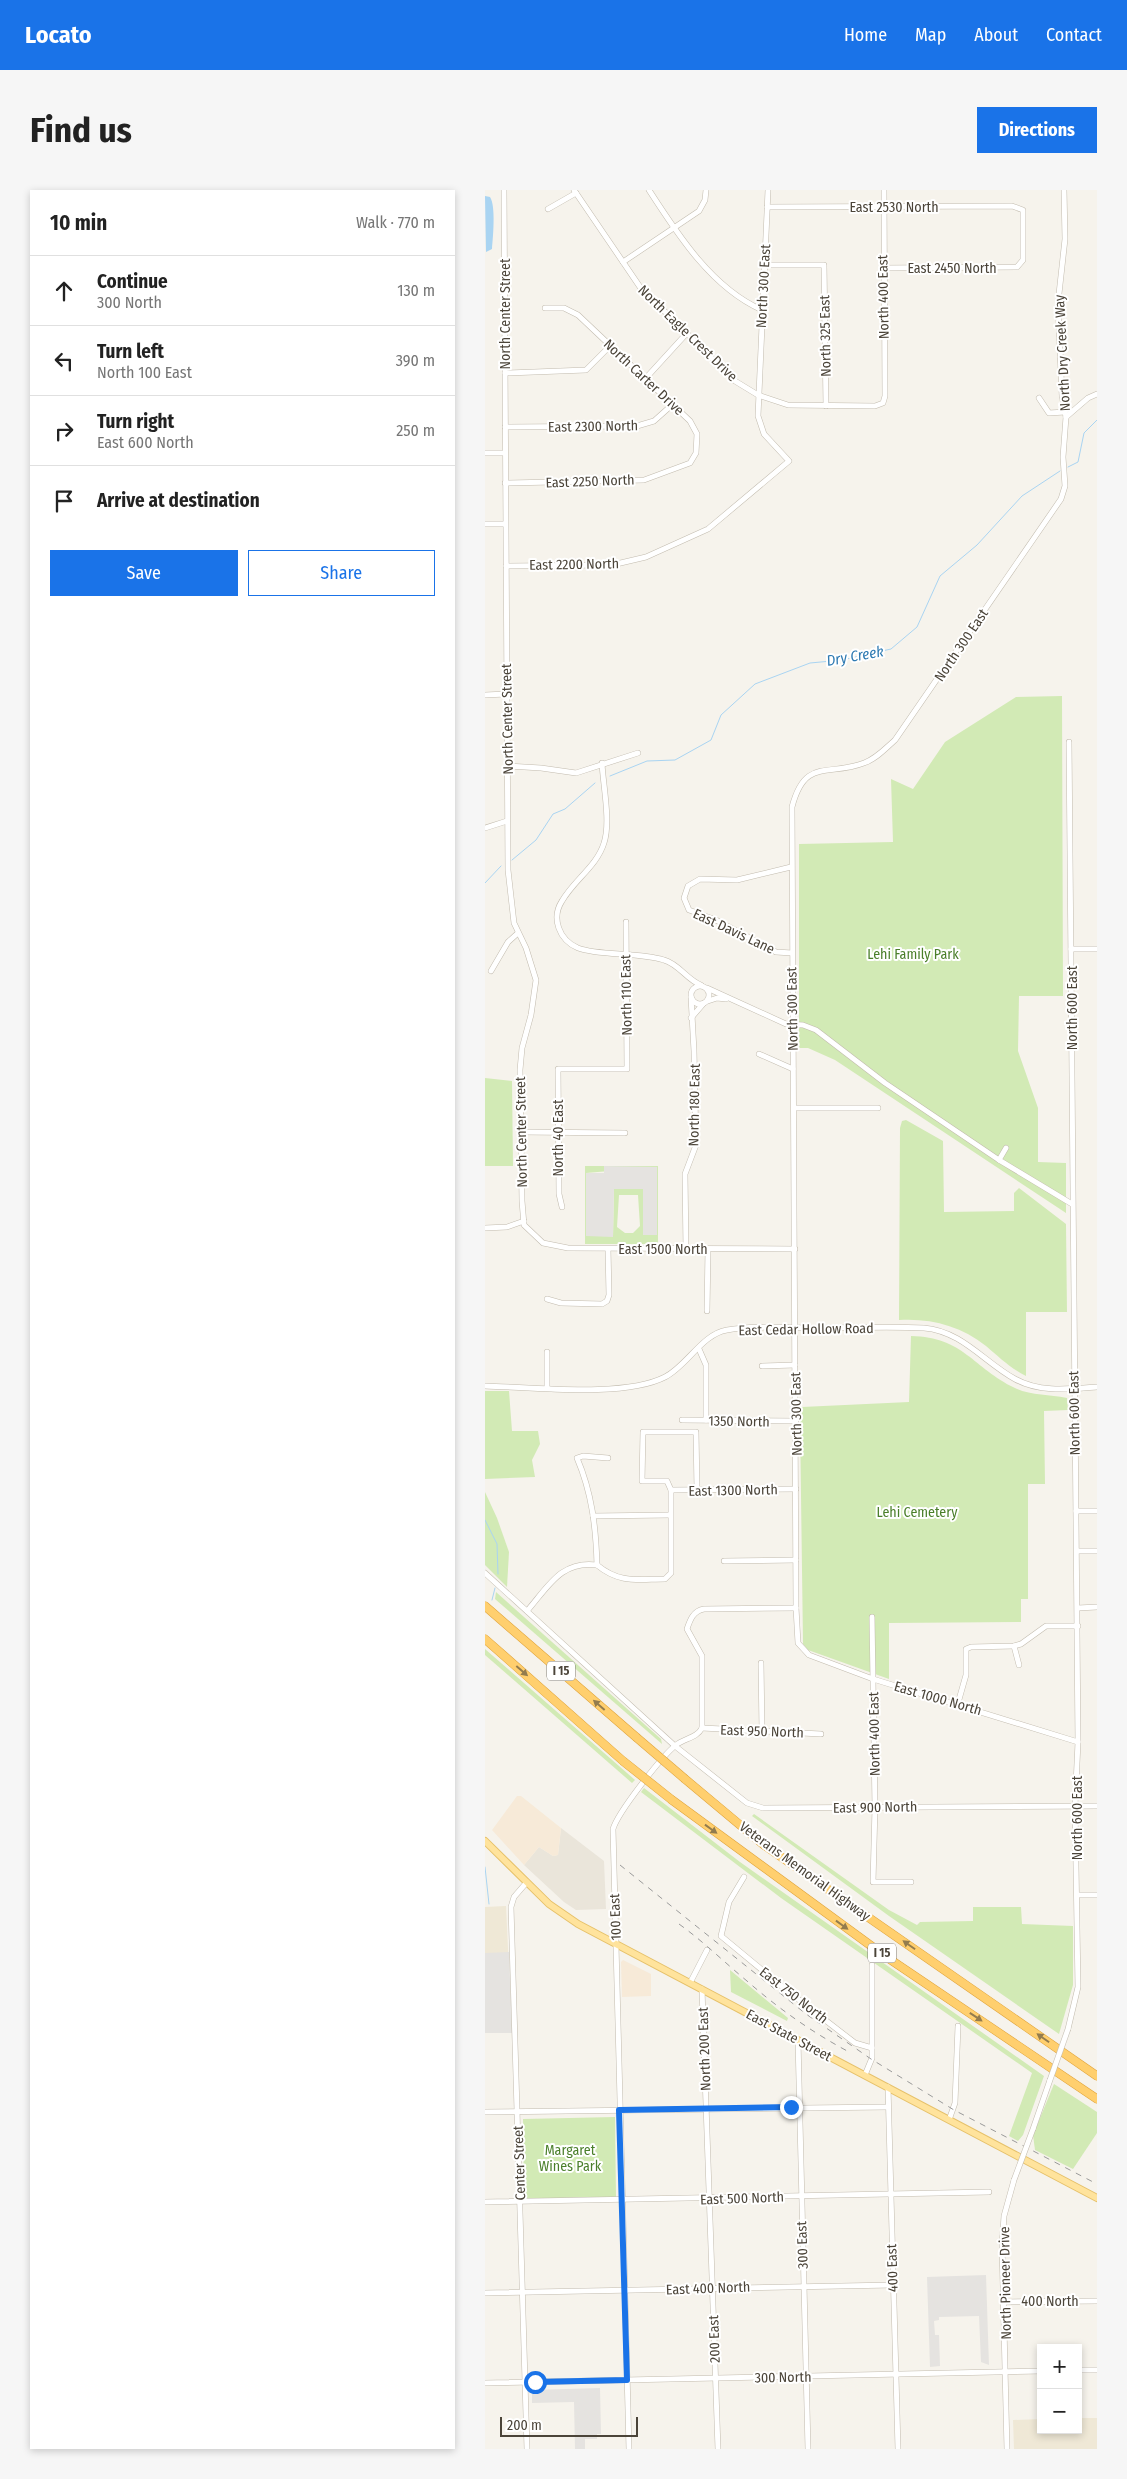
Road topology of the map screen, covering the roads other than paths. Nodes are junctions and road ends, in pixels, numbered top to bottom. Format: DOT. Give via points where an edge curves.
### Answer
graph roads {
  1 [pos="504,190"];
  2 [pos="649,190"];
  3 [pos="706,190"];
  4 [pos="768,190"];
  5 [pos="884,190"];
  6 [pos="1064,190"];
  7 [pos="575,191"];
  8 [pos="767,207"];
  9 [pos="883,207"];
  10 [pos="548,209"];
  11 [pos="673,228"];
  12 [pos="623,262"];
  13 [pos="1021,264"];
  14 [pos="764,265"];
  15 [pos="883,268"];
  16 [pos="545,308"];
  17 [pos="762,310"];
  18 [pos="687,333"];
  19 [pos="610,346"];
  20 [pos="505,373"];
  21 [pos="645,379"];
  22 [pos="1097,394"];
  23 [pos="757,395"];
  24 [pos="1039,398"];
  25 [pos="883,403"];
  26 [pos="673,404"];
  27 [pos="826,406"];
  28 [pos="1065,415"];
  29 [pos="505,427"];
  30 [pos="485,453"];
  31 [pos="505,453"];
  32 [pos="696,453"];
  33 [pos="789,461"];
  34 [pos="505,484"];
  35 [pos="1065,486"];
  36 [pos="485,524"];
  37 [pos="505,524"];
  38 [pos="506,566"];
  39 [pos="506,694"];
  40 [pos="485,695"];
  41 [pos="1069,742"];
  42 [pos="637,753"];
  43 [pos="602,763"];
  44 [pos="507,766"];
  45 [pos="507,821"];
  46 [pos="485,828"];
  47 [pos="791,867"];
  48 [pos="626,922"];
  49 [pos="519,933"];
  50 [pos="1071,949"];
  51 [pos="1097,949"];
  52 [pos="625,953"];
  53 [pos="792,953"];
  54 [pos="491,971"];
  55 [pos="683,972"];
  56 [pos="704,987"];
  57 [pos="691,995"];
  58 [pos="727,999"];
  59 [pos="704,1003"];
  60 [pos="691,1018"];
  61 [pos="792,1024"];
  62 [pos="759,1054"];
  63 [pos="558,1069"];
  64 [pos="793,1069"];
  65 [pos="793,1108"];
  66 [pos="878,1108"];
  67 [pos="521,1132"];
  68 [pos="558,1132"];
  69 [pos="625,1133"];
  70 [pos="1006,1148"];
  71 [pos="999,1160"];
  72 [pos="1073,1204"];
  73 [pos="562,1208"];
  74 [pos="524,1221"];
  75 [pos="485,1228"];
  76 [pos="608,1249"];
  77 [pos="795,1249"];
  78 [pos="686,1250"];
  79 [pos="707,1250"];
  80 [pos="547,1299"];
  81 [pos="707,1311"];
  82 [pos="795,1328"];
  83 [pos="699,1349"];
  84 [pos="547,1352"];
  85 [pos="795,1365"];
  86 [pos="762,1366"];
  87 [pos="485,1386"];
  88 [pos="1097,1387"];
  89 [pos="547,1388"];
  90 [pos="1073,1389"];
  91 [pos="682,1420"];
  92 [pos="706,1420"];
  93 [pos="796,1421"];
  94 [pos="608,1458"];
  95 [pos="796,1489"];
  96 [pos="671,1490"];
  97 [pos="697,1490"];
  98 [pos="1076,1511"];
  99 [pos="1097,1511"];
  100 [pos="671,1515"];
  101 [pos="593,1516"];
  102 [pos="1097,1551"];
  103 [pos="1077,1552"];
  104 [pos="796,1560"];
  105 [pos="724,1561"];
  106 [pos="597,1565"];
  107 [pos="485,1574"];
  108 [pos="485,1606"];
  109 [pos="1097,1607"];
  110 [pos="796,1608"];
  111 [pos="1078,1608"];
  112 [pos="527,1611"];
  113 [pos="872,1617"];
  114 [pos="1078,1626"];
  115 [pos="485,1639"];
  116 [pos="1014,1646"];
  117 [pos="801,1648"];
  118 [pos="761,1664"];
  119 [pos="1019,1665"];
  120 [pos="873,1679"];
  121 [pos="957,1704"];
  122 [pos="702,1728"];
  123 [pos="762,1731"];
  124 [pos="821,1734"];
  125 [pos="1078,1742"];
  126 [pos="675,1746"];
  127 [pos="1075,1806"];
  128 [pos="1097,1806"];
  129 [pos="875,1807"];
  130 [pos="485,1841"];
  131 [pos="743,1877"];
  132 [pos="527,1882"];
  133 [pos="911,1882"];
  134 [pos="1077,1895"];
  135 [pos="1097,1895"];
  136 [pos="616,1944"];
  137 [pos="707,1950"];
  138 [pos="872,1965"];
  139 [pos="690,1983"];
  140 [pos="702,1989"];
  141 [pos="957,2026"];
  142 [pos="798,2040"];
  143 [pos="872,2048"];
  144 [pos="865,2075"];
  145 [pos="1097,2076"];
  146 [pos="1050,2080"];
  147 [pos="888,2087"];
  148 [pos="1097,2099"];
  149 [pos="798,2107"];
  150 [pos="888,2107"];
  151 [pos="707,2108"];
  152 [pos="619,2110"];
  153 [pos="485,2112"];
  154 [pos="517,2112"];
  155 [pos="949,2120"];
  156 [pos="989,2192"];
  157 [pos="889,2194"];
  158 [pos="800,2196"];
  159 [pos="710,2198"];
  160 [pos="1097,2198"];
  161 [pos="621,2200"];
  162 [pos="485,2202"];
  163 [pos="520,2202"];
  164 [pos="804,2285"];
  165 [pos="893,2285"];
  166 [pos="713,2288"];
  167 [pos="625,2290"];
  168 [pos="523,2292"];
  169 [pos="485,2293"];
  170 [pos="1097,2301"];
  171 [pos="1004,2302"];
  172 [pos="1082,2370"];
  173 [pos="1097,2370"];
  174 [pos="1006,2372"];
  175 [pos="1037,2372"];
  176 [pos="895,2374"];
  177 [pos="805,2377"];
  178 [pos="715,2378"];
  179 [pos="627,2380"];
  180 [pos="525,2382"];
  181 [pos="485,2383"];
  182 [pos="527,2449"];
  183 [pos="629,2449"];
  184 [pos="718,2449"];
  185 [pos="808,2449"];
  186 [pos="898,2449"];
  187 [pos="1007,2449"];
  1 -- 20 [label="street, North Center Street"];
  2 -- 11 [label="street"];
  3 -- 11 [label="street" via="699,211"];
  4 -- 8 [label="street, North 300 East"];
  5 -- 9 [label="street, North 400 East"];
  6 -- 28 [label="street, North Dry Creek Way" via="1065,239 1058,303"];
  7 -- 10 [label="street"];
  7 -- 12 [label="street, North Eagle Crest Drive"];
  8 -- 9 [label="street, East 2530 North"];
  8 -- 14 [label="street, North 300 East"];
  9 -- 13 [label="street, East 2530 North" via="1021,208"];
  9 -- 15 [label="street, North 400 East"];
  11 -- 12 [label="street"];
  11 -- 17 [label="street" via="719,281 747,304"];
  12 -- 18 [label="street, North Eagle Crest Drive" via="640,287"];
  13 -- 15 [label="street, East 2450 North" via="1011,268"];
  14 -- 17 [label="street, North 300 East"];
  14 -- 27 [label="street, North 325 East" via="824,265"];
  15 -- 25 [label="street, North 400 East"];
  16 -- 19 [label="street, North Carter Drive" via="571,311"];
  17 -- 23 [label="street, North 300 East"];
  18 -- 21 [label="street"];
  18 -- 23 [label="street, North Eagle Crest Drive" via="735,380"];
  19 -- 20 [label="street" via="586,370"];
  19 -- 21 [label="street, North Carter Drive"];
  20 -- 29 [label="street, North Center Street"];
  21 -- 26 [label="street, North Carter Drive"];
  22 -- 28 [label="street"];
  23 -- 27 [label="street, North Eagle Crest Drive" via="789,405"];
  23 -- 33 [label="street, North 300 East" via="758,416 764,434"];
  24 -- 28 [label="street" via="1049,413"];
  25 -- 27 [label="street, North Eagle Crest Drive" via="875,406"];
  26 -- 29 [label="street, East 2300 North" via="659,418 637,426"];
  26 -- 32 [label="street, North Carter Drive" via="695,428"];
  28 -- 35 [label="street, North Dry Creek Way"];
  29 -- 31 [label="street, North Center Street"];
  30 -- 31 [label="street"];
  31 -- 34 [label="street, North Center Street"];
  32 -- 34 [label="street, East 2250 North" via="690,462 644,480"];
  33 -- 38 [label="street, East 2200 North" via="708,530 647,557 612,565"];
  34 -- 37 [label="street, North Center Street"];
  35 -- 47 [label="street, North 300 East" via="1061,499 895,740 864,764 824,770 799,785 792,807"];
  36 -- 37 [label="street"];
  37 -- 38 [label="street, North Center Street"];
  38 -- 39 [label="street, North Center Street"];
  39 -- 40 [label="street"];
  39 -- 44 [label="street, North Center Street"];
  41 -- 50 [label="street, North 600 East"];
  42 -- 43 [label="street"];
  43 -- 44 [label="street" via="576,774"];
  43 -- 52 [label="street" via="605,840 601,850 562,900 557,912 558,928 564,939 578,948"];
  44 -- 45 [label="street, North Center Street"];
  45 -- 46 [label="street"];
  45 -- 49 [label="street, North Center Street" via="510,891 514,923"];
  47 -- 53 [label="street, North 300 East"];
  47 -- 53 [label="street, East Davis Lane" via="737,880 700,879 688,886 684,898 689,910 716,920 776,952"];
  48 -- 52 [label="street, North 110 East"];
  49 -- 54 [label="street" via="508,942"];
  49 -- 67 [label="street, North Center Street" via="536,980 522,1048"];
  50 -- 51 [label="street"];
  50 -- 72 [label="street, North 600 East"];
  52 -- 55 [label="street" via="667,961"];
  52 -- 63 [label="street, North 110 East" via="627,1069"];
  53 -- 61 [label="street, North 300 East"];
  55 -- 56 [label="street"];
  55 -- 57 [label="street" via="690,984"];
  56 -- 57 [label="street" via="695,986"];
  56 -- 58 [label="street"];
  56 -- 59 [label="street" via="709,996"];
  57 -- 59 [label="street" via="696,1003"];
  57 -- 60 [label="street, North 180 East"];
  58 -- 59 [label="street" via="712,998"];
  58 -- 61 [label="street"];
  59 -- 60 [label="street"];
  60 -- 78 [label="street, North 180 East" via="696,1145 685,1174"];
  61 -- 64 [label="street, North 300 East"];
  61 -- 71 [label="street" via="816,1030 885,1083"];
  62 -- 64 [label="street"];
  63 -- 68 [label="street, North 40 East"];
  64 -- 65 [label="street, North 300 East"];
  65 -- 66 [label="street"];
  65 -- 77 [label="street, North 300 East"];
  67 -- 68 [label="street"];
  67 -- 74 [label="street, North Center Street"];
  68 -- 69 [label="street"];
  68 -- 73 [label="street, North 40 East"];
  70 -- 71 [label="street"];
  71 -- 72 [label="street"];
  72 -- 90 [label="street, North 600 East"];
  74 -- 75 [label="street" via="507,1227"];
  74 -- 76 [label="street, East 1500 North" via="535,1237 550,1246"];
  76 -- 78 [label="street, East 1500 North"];
  76 -- 80 [label="street" via="607,1301 602,1304 561,1303"];
  77 -- 79 [label="street, East 1500 North"];
  77 -- 82 [label="street, North 300 East"];
  78 -- 79 [label="street, East 1500 North"];
  79 -- 81 [label="street"];
  82 -- 83 [label="street, East Cedar Hollow Road" via="726,1330 713,1336"];
  82 -- 85 [label="street, North 300 East"];
  82 -- 90 [label="street, East Cedar Hollow Road" via="926,1328 957,1338 1017,1380 1043,1388"];
  83 -- 89 [label="street, East Cedar Hollow Road" via="666,1377 639,1387"];
  83 -- 92 [label="street" via="705,1365"];
  84 -- 89 [label="street"];
  85 -- 86 [label="street"];
  85 -- 93 [label="street, North 300 East"];
  87 -- 89 [label="street, East Cedar Hollow Road"];
  88 -- 90 [label="street, East Cedar Hollow Road"];
  90 -- 98 [label="street, North 600 East"];
  91 -- 92 [label="street, 1350 North"];
  92 -- 93 [label="street, 1350 North"];
  93 -- 95 [label="street, North 300 East"];
  94 -- 101 [label="street" via="577,1458 586,1478"];
  95 -- 97 [label="street, East 1300 North"];
  95 -- 104 [label="street, North 300 East"];
  96 -- 97 [label="street, East 1300 North"];
  96 -- 97 [label="street" via="667,1481 643,1481 643,1432 696,1432"];
  96 -- 100 [label="street"];
  98 -- 99 [label="street"];
  98 -- 103 [label="street, North 600 East"];
  100 -- 101 [label="street"];
  100 -- 106 [label="street" via="670,1574 665,1579 621,1579 607,1574"];
  101 -- 106 [label="street"];
  102 -- 103 [label="street"];
  103 -- 111 [label="street, North 600 East"];
  104 -- 105 [label="street"];
  104 -- 110 [label="street, North 300 East"];
  106 -- 112 [label="street" via="576,1564 564,1570"];
  107 -- 112 [label="street, East 900 North"];
  145 -- 108 [label="highway, Veterans Memorial Highway / I 15, one-way, bridge" via="764,1845"];
  109 -- 111 [label="street"];
  110 -- 117 [label="street, North 300 East" via="797,1637"];
  110 -- 122 [label="street" via="704,1609 692,1616 687,1629 699,1646 703,1668"];
  111 -- 114 [label="street, North 600 East"];
  112 -- 126 [label="street, East 900 North"];
  113 -- 120 [label="street, North 400 East"];
  114 -- 116 [label="street" via="1045,1626"];
  114 -- 125 [label="street, North 600 East"];
  115 -- 148 [label="highway, Veterans Memorial Highway / I 15, one-way, bridge" via="671,1800 885,1956"];
  116 -- 119 [label="street"];
  116 -- 121 [label="street" via="966,1649 966,1675"];
  117 -- 120 [label="street, East 1000 North" via="809,1655"];
  118 -- 123 [label="street"];
  120 -- 121 [label="street, East 1000 North"];
  120 -- 129 [label="street, North 400 East"];
  121 -- 125 [label="street, East 1000 North"];
  122 -- 123 [label="street, East 950 North"];
  122 -- 126 [label="street"];
  123 -- 124 [label="street, East 950 North"];
  125 -- 127 [label="street, North 600 East"];
  126 -- 129 [label="street, East 900 North" via="754,1806"];
  126 -- 136 [label="street, 100 East" via="624,1807 613,1829"];
  127 -- 128 [label="street, East 900 North"];
  127 -- 129 [label="street, East 900 North"];
  127 -- 134 [label="street, North 600 East"];
  129 -- 133 [label="street, North 400 East" via="873,1882"];
  130 -- 132 [label="main road, East State Street"];
  131 -- 143 [label="street, East 750 North" via="729,1902 721,1936 855,2043"];
  132 -- 136 [label="main road, East State Street" via="562,1914"];
  132 -- 154 [label="street, Center Street" via="514,1896 511,1907"];
  134 -- 135 [label="street"];
  134 -- 146 [label="street, North 600 East, bridge" via="1077,1987 1068,2029"];
  136 -- 139 [label="main road, East State Street"];
  136 -- 152 [label="street, 100 East"];
  137 -- 139 [label="street"];
  138 -- 143 [label="street"];
  139 -- 140 [label="main road, East State Street"];
  140 -- 142 [label="main road, East State Street"];
  140 -- 151 [label="street, North 200 East"];
  141 -- 155 [label="street" via="955,2103"];
  142 -- 144 [label="main road, East State Street"];
  142 -- 149 [label="street, 300 East"];
  143 -- 144 [label="street" via="871,2062"];
  144 -- 147 [label="main road, East State Street"];
  146 -- 171 [label="street, North Pioneer Drive, bridge" via="1014,2180 1003,2226"];
  147 -- 150 [label="street, 400 East"];
  147 -- 155 [label="main road, East State Street"];
  149 -- 150 [label="street"];
  149 -- 151 [label="street"];
  149 -- 158 [label="street, 300 East"];
  150 -- 157 [label="street, 400 East"];
  151 -- 152 [label="street"];
  151 -- 159 [label="street, 200 East"];
  152 -- 154 [label="street"];
  152 -- 161 [label="street, 100 East"];
  153 -- 154 [label="street"];
  154 -- 163 [label="street, Center Street"];
  155 -- 160 [label="main road, East State Street"];
  156 -- 157 [label="street, East 500 North"];
  157 -- 158 [label="street, East 500 North"];
  157 -- 165 [label="street, 400 East"];
  158 -- 159 [label="street, East 500 North"];
  158 -- 164 [label="street, 300 East"];
  159 -- 161 [label="street, East 500 North"];
  159 -- 166 [label="street, 200 East"];
  161 -- 163 [label="street, East 500 North"];
  161 -- 167 [label="street, 100 East"];
  162 -- 163 [label="street, East 500 North"];
  163 -- 168 [label="street, Center Street"];
  164 -- 165 [label="street, East 400 North"];
  164 -- 166 [label="street, East 400 North"];
  164 -- 177 [label="street, 300 East"];
  165 -- 176 [label="street, 400 East"];
  166 -- 167 [label="street, East 400 North"];
  166 -- 178 [label="street, 200 East"];
  167 -- 168 [label="street, East 400 North"];
  167 -- 179 [label="street, 100 East"];
  168 -- 169 [label="street, East 400 North"];
  168 -- 180 [label="street, Center Street"];
  170 -- 171 [label="street, 400 North"];
  171 -- 174 [label="street, North Pioneer Drive"];
  172 -- 173 [label="street"];
  174 -- 175 [label="street, 300 North"];
  174 -- 176 [label="street, 300 North"];
  174 -- 187 [label="street, North Pioneer Drive"];
  176 -- 177 [label="street, 300 North"];
  176 -- 186 [label="street, 400 East"];
  177 -- 178 [label="street, 300 North"];
  177 -- 185 [label="street, 300 East"];
  178 -- 179 [label="street, 300 North"];
  178 -- 184 [label="street, 200 East"];
  179 -- 180 [label="street, 300 North"];
  179 -- 183 [label="street, 100 East"];
  180 -- 181 [label="street, 300 North"];
  180 -- 182 [label="street, Center Street"];
}
